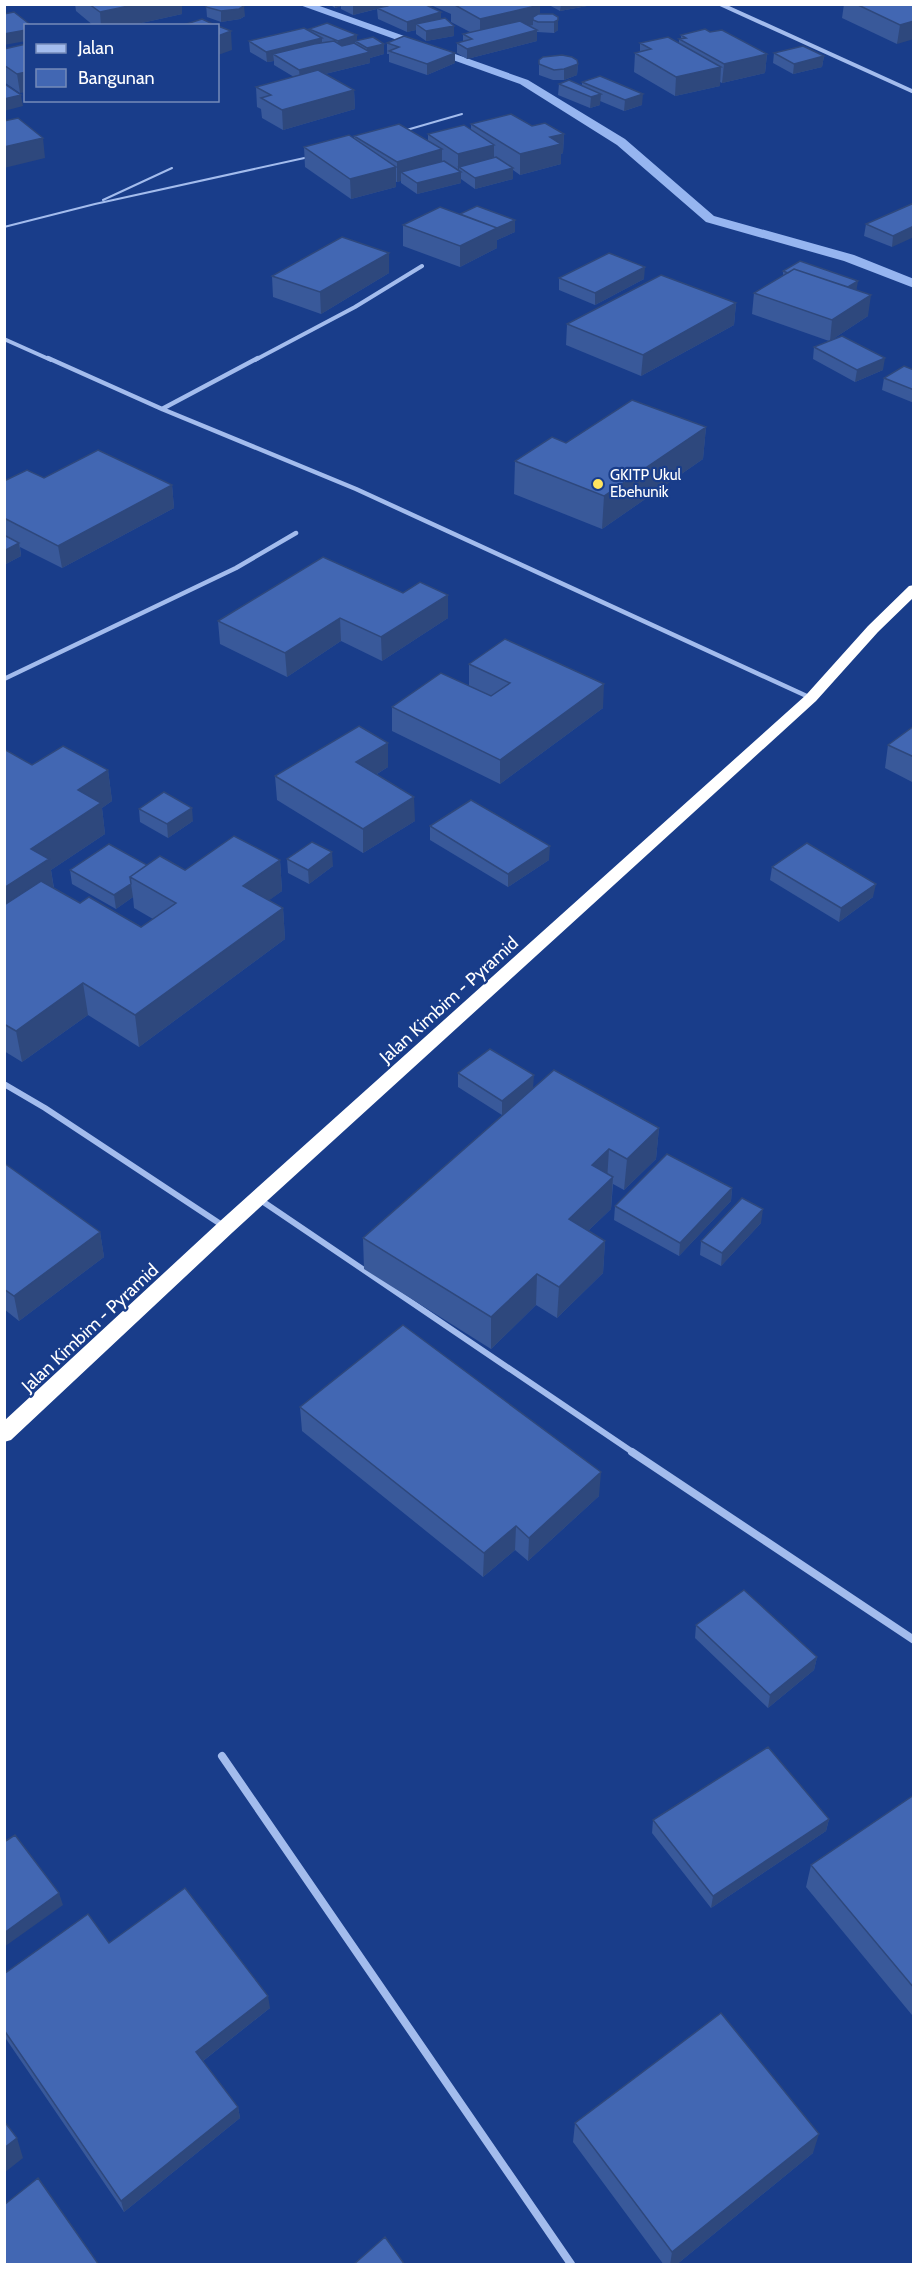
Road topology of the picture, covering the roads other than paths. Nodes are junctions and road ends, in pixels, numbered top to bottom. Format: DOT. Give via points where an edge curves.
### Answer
graph roads {
  1 [pos="720,4"];
  2 [pos="914,92"];
  3 [pos="462,114"];
  4 [pos="394,133"];
  5 [pos="314,155"];
  6 [pos="172,168"];
  7 [pos="95,204"];
  8 [pos="4,227"];
  9 [pos="422,266"];
  10 [pos="4,339"];
  11 [pos="162,409"];
  12 [pos="296,533"];
  13 [pos="914,589"];
  14 [pos="4,679"];
  15 [pos="811,699"];
  16 [pos="4,1084"];
  17 [pos="258,1199"];
  18 [pos="226,1227"];
  19 [pos="4,1434"];
  20 [pos="914,1640"];
  21 [pos="222,1756"];
  22 [pos="571,2265"];
  1 -- 2 [label="street"];
  3 -- 4 [label="lane"];
  5 -- 7 [label="lane"];
  6 -- 7 [label="lane"];
  7 -- 8 [label="lane"];
  9 -- 11 [label="street" via="355,307"];
  10 -- 11 [label="street"];
  11 -- 15 [label="street" via="356,489"];
  12 -- 14 [label="street" via="236,568"];
  13 -- 15 [label="highway, Jalan Kimbim - Pyramid"];
  15 -- 17 [label="highway, Jalan Kimbim - Pyramid"];
  16 -- 18 [label="street"];
  17 -- 18 [label="highway, Jalan Kimbim - Pyramid"];
  17 -- 20 [label="street"];
  18 -- 19 [label="highway, Jalan Kimbim - Pyramid"];
  21 -- 22 [label="street"];
}
